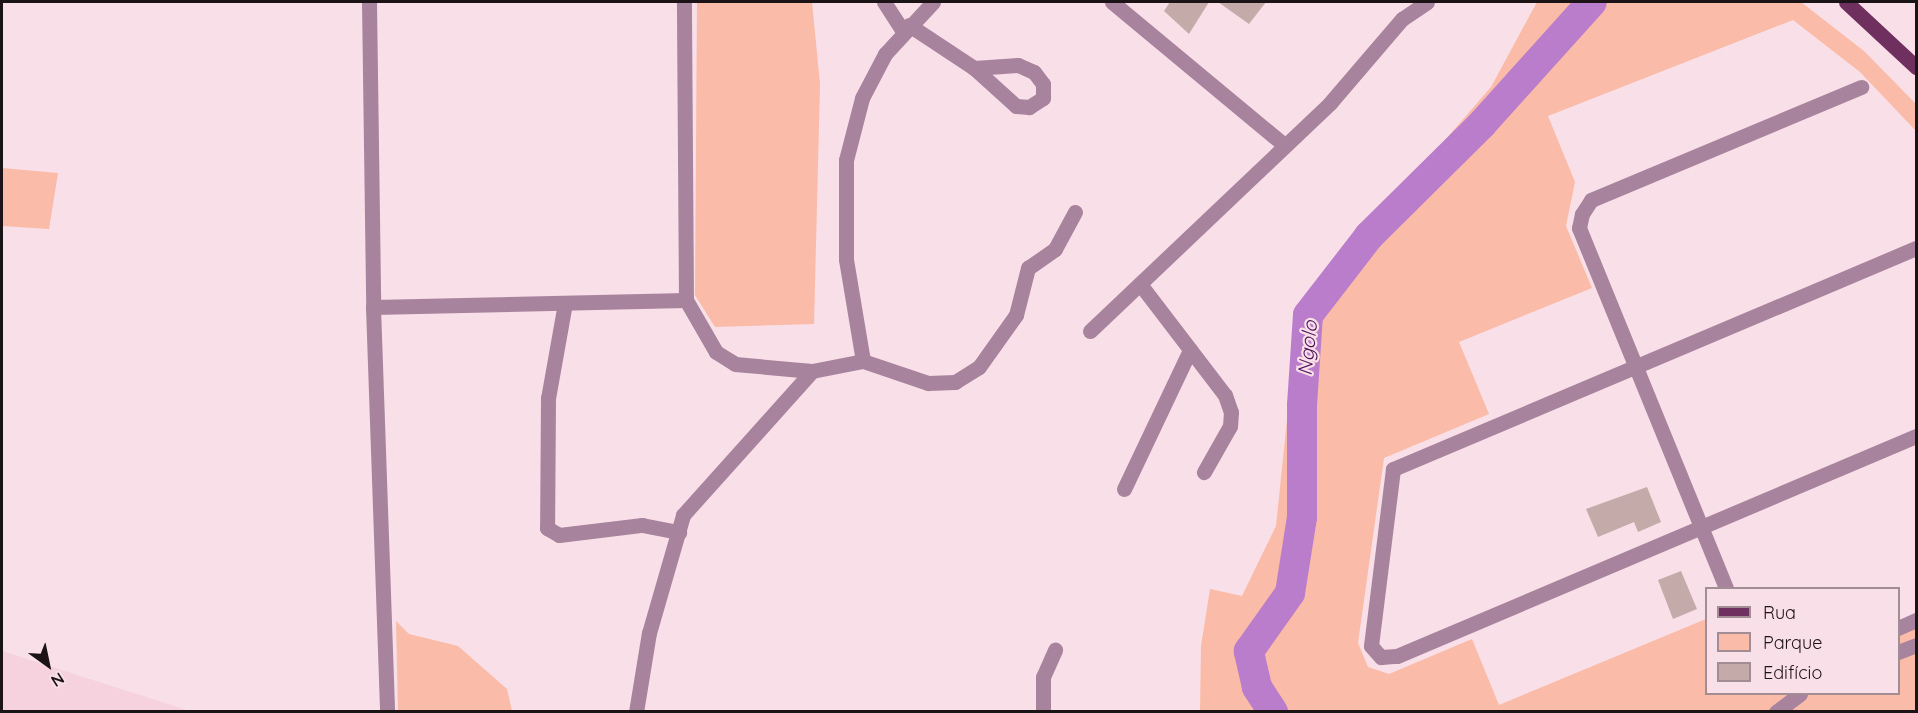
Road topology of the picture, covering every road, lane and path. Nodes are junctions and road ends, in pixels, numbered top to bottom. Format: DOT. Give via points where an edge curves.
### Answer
graph roads {
  1 [pos="369,2"];
  2 [pos="684,2"];
  3 [pos="884,2"];
  4 [pos="933,2"];
  5 [pos="1112,2"];
  6 [pos="1427,2"];
  7 [pos="1846,2"];
  8 [pos="906,28"];
  9 [pos="1917,67"];
  10 [pos="974,68"];
  11 [pos="1861,87"];
  12 [pos="1284,145"];
  13 [pos="1074,212"];
  14 [pos="1917,248"];
  15 [pos="1140,284"];
  16 [pos="686,300"];
  17 [pos="565,303"];
  18 [pos="373,307"];
  19 [pos="1090,331"];
  20 [pos="1190,350"];
  21 [pos="863,361"];
  22 [pos="1635,364"];
  23 [pos="812,371"];
  24 [pos="1917,436"];
  25 [pos="1204,471"];
  26 [pos="1124,489"];
  27 [pos="1701,526"];
  28 [pos="679,532"];
  29 [pos="1726,587"];
  30 [pos="1917,620"];
  31 [pos="1900,628"];
  32 [pos="1917,645"];
  33 [pos="1055,650"];
  34 [pos="1900,652"];
  35 [pos="1797,695"];
  36 [pos="387,711"];
  37 [pos="636,711"];
  38 [pos="1043,711"];
  39 [pos="1776,711"];
  1 -- 18 [label="street"];
  2 -- 16 [label="street"];
  3 -- 8 [label="street"];
  4 -- 8 [label="street"];
  5 -- 12 [label="street"];
  6 -- 12 [label="street" via="1402,19 1330,103"];
  7 -- 9 [label="main road"];
  8 -- 10 [label="street"];
  8 -- 21 [label="street" via="885,54 862,98 846,160 846,259"];
  11 -- 22 [label="street" via="1591,200 1579,228"];
  12 -- 15 [label="street"];
  13 -- 21 [label="street" via="1055,249 1028,268 1016,315 966,377 944,384 928,383"];
  14 -- 22 [label="street"];
  15 -- 19 [label="street"];
  15 -- 20 [label="street"];
  16 -- 17 [label="street"];
  16 -- 23 [label="street" via="716,352 735,364"];
  17 -- 18 [label="street"];
  17 -- 28 [label="street" via="548,398 547,528 560,535 642,525"];
  18 -- 36 [label="street"];
  20 -- 25 [label="street" via="1225,395 1231,411 1230,426"];
  20 -- 26 [label="street"];
  21 -- 23 [label="street"];
  22 -- 27 [label="street"];
  22 -- 27 [label="street" via="1393,469 1371,646 1381,657 1397,656"];
  23 -- 28 [label="street" via="690,502"];
  24 -- 27 [label="street"];
  27 -- 29 [label="street"];
  28 -- 37 [label="street" via="649,633"];
  30 -- 31 [label="street"];
  32 -- 34 [label="street"];
  33 -- 38 [label="street" via="1043,677"];
  35 -- 39 [label="street"];
}
